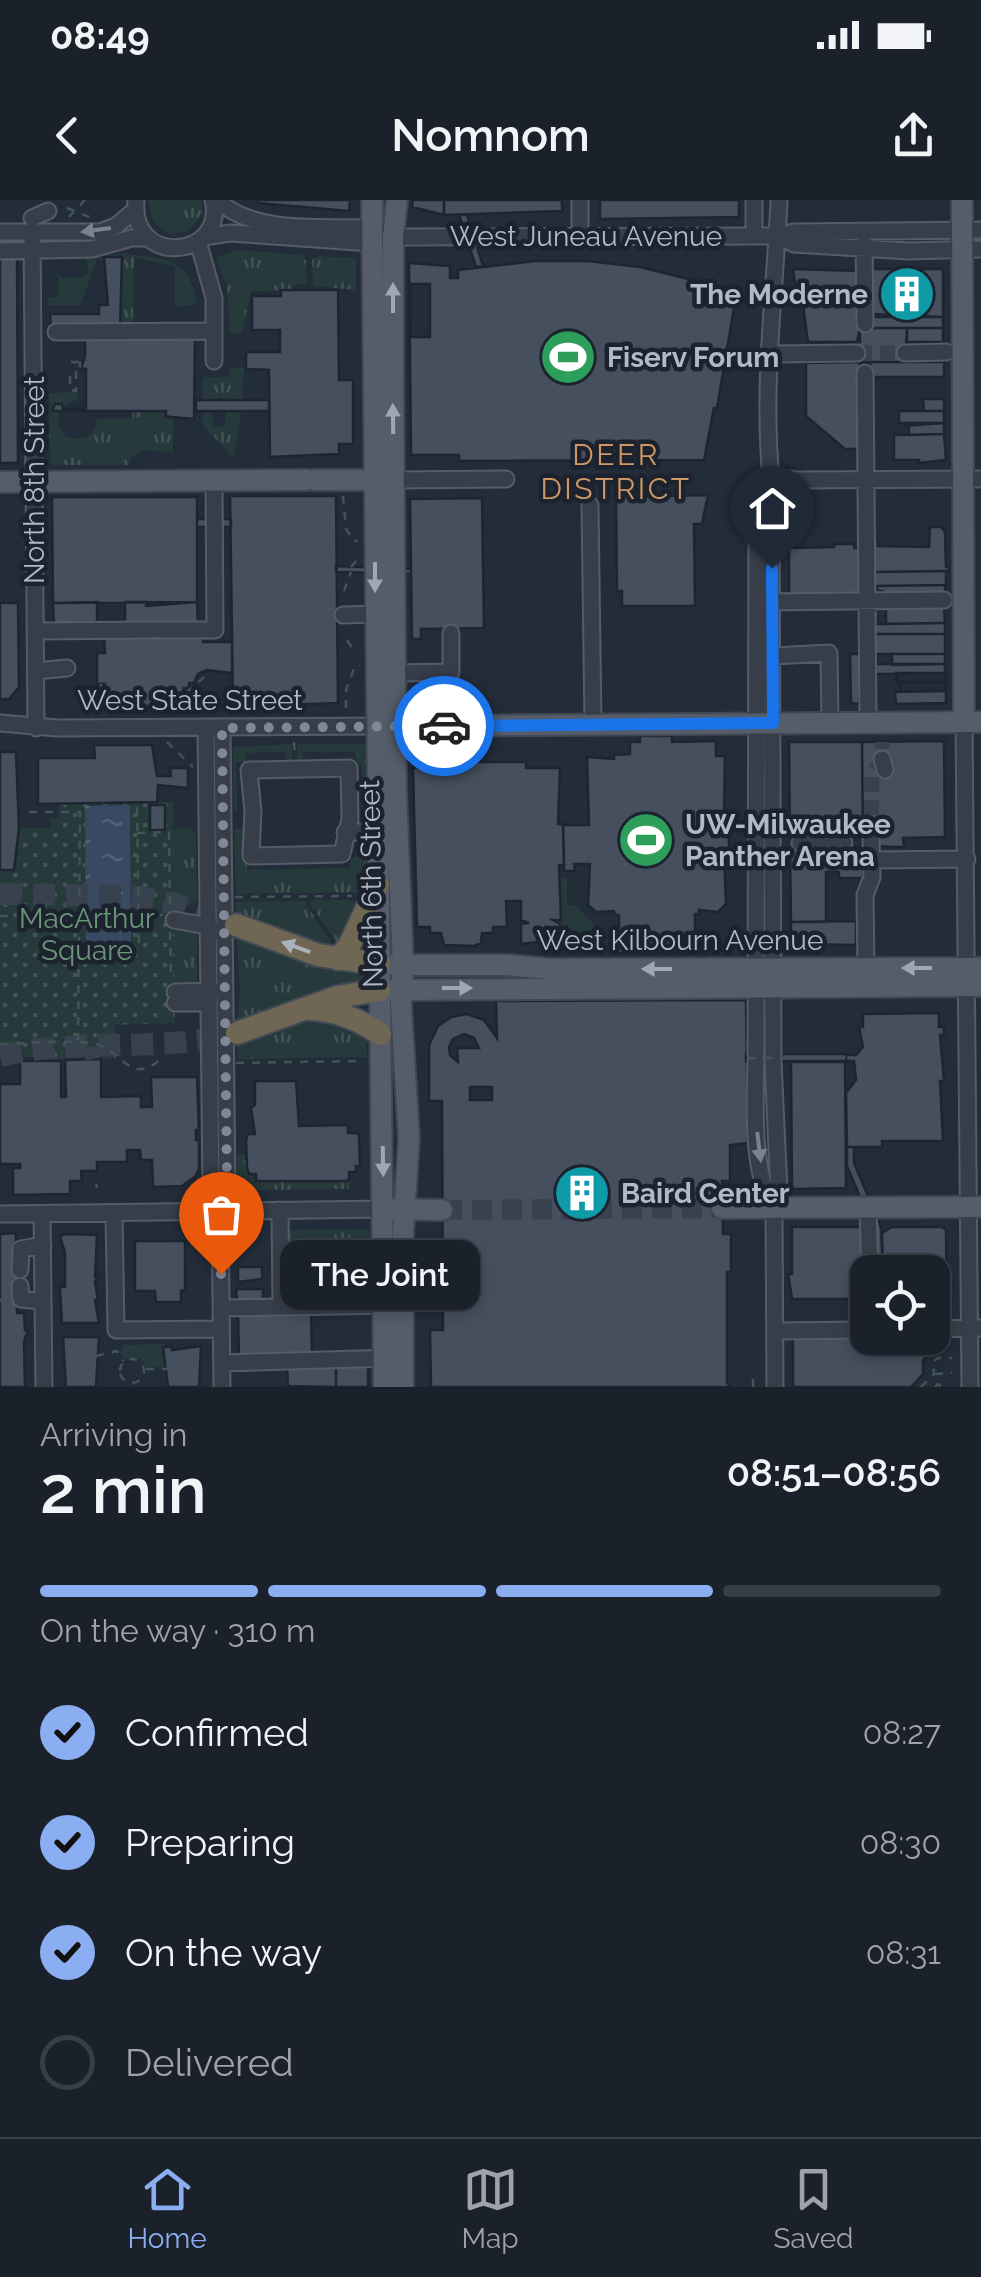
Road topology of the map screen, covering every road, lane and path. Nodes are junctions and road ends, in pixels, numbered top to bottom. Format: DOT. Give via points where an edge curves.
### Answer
graph roads {
  1 [pos="85,200"];
  2 [pos="215,200"];
  3 [pos="372,200"];
  4 [pos="397,200"];
  5 [pos="580,200"];
  6 [pos="754,200"];
  7 [pos="779,200"];
  8 [pos="962,200"];
  9 [pos="136,205"];
  10 [pos="67,208"];
  11 [pos="74,210"];
  12 [pos="92,218"];
  13 [pos="38,220"];
  14 [pos="66,224"];
  15 [pos="863,231"];
  16 [pos="0,232"];
  17 [pos="371,235"];
  18 [pos="754,236"];
  19 [pos="779,236"];
  20 [pos="393,237"];
  21 [pos="580,237"];
  22 [pos="147,238"];
  23 [pos="200,239"];
  24 [pos="972,240"];
  25 [pos="164,247"];
  26 [pos="864,248"];
  27 [pos="32,250"];
  28 [pos="0,251"];
  29 [pos="210,279"];
  30 [pos="865,324"];
  31 [pos="214,331"];
  32 [pos="56,332"];
  33 [pos="946,352"];
  34 [pos="857,353"];
  35 [pos="905,353"];
  36 [pos="770,354"];
  37 [pos="383,359"];
  38 [pos="214,361"];
  39 [pos="71,362"];
  40 [pos="865,372"];
  41 [pos="70,376"];
  42 [pos="772,478"];
  43 [pos="506,479"];
  44 [pos="972,479"];
  45 [pos="214,480"];
  46 [pos="384,480"];
  47 [pos="796,480"];
  48 [pos="866,480"];
  49 [pos="0,482"];
  50 [pos="34,482"];
  51 [pos="343,493"];
  52 [pos="764,498"];
  53 [pos="590,506"];
  54 [pos="360,541"];
  55 [pos="360,559"];
  56 [pos="344,591"];
  57 [pos="944,600"];
  58 [pos="867,601"];
  59 [pos="765,602"];
  60 [pos="376,614"];
  61 [pos="344,615"];
  62 [pos="452,633"];
  63 [pos="28,639"];
  64 [pos="347,640"];
  65 [pos="361,646"];
  66 [pos="973,651"];
  67 [pos="773,656"];
  68 [pos="362,666"];
  69 [pos="42,671"];
  70 [pos="68,671"];
  71 [pos="210,672"];
  72 [pos="451,672"];
  73 [pos="396,673"];
  74 [pos="101,684"];
  75 [pos="451,691"];
  76 [pos="185,693"];
  77 [pos="101,701"];
  78 [pos="175,702"];
  79 [pos="346,708"];
  80 [pos="198,710"];
  81 [pos="830,722"];
  82 [pos="973,722"];
  83 [pos="764,723"];
  84 [pos="0,724"];
  85 [pos="594,725"];
  86 [pos="386,726"];
  87 [pos="36,728"];
  88 [pos="214,728"];
  89 [pos="877,728"];
  90 [pos="167,742"];
  91 [pos="294,742"];
  92 [pos="772,761"];
  93 [pos="754,762"];
  94 [pos="192,766"];
  95 [pos="294,769"];
  96 [pos="137,802"];
  97 [pos="29,812"];
  98 [pos="253,816"];
  99 [pos="222,818"];
  100 [pos="378,837"];
  101 [pos="345,838"];
  102 [pos="772,843"];
  103 [pos="754,844"];
  104 [pos="967,859"];
  105 [pos="872,860"];
  106 [pos="378,885"];
  107 [pos="354,896"];
  108 [pos="236,898"];
  109 [pos="82,915"];
  110 [pos="136,915"];
  111 [pos="0,916"];
  112 [pos="172,917"];
  113 [pos="208,926"];
  114 [pos="230,931"];
  115 [pos="77,948"];
  116 [pos="338,959"];
  117 [pos="391,965"];
  118 [pos="866,968"];
  119 [pos="975,977"];
  120 [pos="581,978"];
  121 [pos="764,978"];
  122 [pos="390,990"];
  123 [pos="214,992"];
  124 [pos="175,998"];
  125 [pos="302,1008"];
  126 [pos="238,1034"];
  127 [pos="380,1034"];
  128 [pos="0,1044"];
  129 [pos="78,1044"];
  130 [pos="753,1057"];
  131 [pos="846,1057"];
  132 [pos="162,1058"];
  133 [pos="370,1061"];
  134 [pos="238,1063"];
  135 [pos="975,1086"];
  136 [pos="405,1087"];
  137 [pos="382,1088"];
  138 [pos="975,1207"];
  139 [pos="722,1208"];
  140 [pos="774,1208"];
  141 [pos="868,1208"];
  142 [pos="394,1209"];
  143 [pos="280,1210"];
  144 [pos="442,1210"];
  145 [pos="220,1211"];
  146 [pos="114,1213"];
  147 [pos="0,1214"];
  148 [pos="42,1214"];
  149 [pos="43,1245"];
  150 [pos="869,1255"];
  151 [pos="0,1299"];
  152 [pos="44,1301"];
  153 [pos="393,1305"];
  154 [pos="281,1307"];
  155 [pos="221,1308"];
  156 [pos="7,1310"];
  157 [pos="975,1328"];
  158 [pos="222,1329"];
  159 [pos="950,1329"];
  160 [pos="850,1330"];
  161 [pos="775,1331"];
  162 [pos="96,1356"];
  163 [pos="952,1358"];
  164 [pos="394,1359"];
  165 [pos="124,1362"];
  166 [pos="222,1363"];
  167 [pos="168,1369"];
  168 [pos="144,1370"];
  169 [pos="952,1373"];
  170 [pos="753,1374"];
  171 [pos="934,1374"];
  172 [pos="132,1385"];
  173 [pos="974,1385"];
  174 [pos="44,1387"];
  175 [pos="222,1387"];
  176 [pos="384,1387"];
  177 [pos="403,1387"];
  178 [pos="753,1387"];
  179 [pos="775,1387"];
  180 [pos="922,1387"];
  181 [pos="934,1387"];
  182 [pos="942,1387"];
  1 -- 11 [label="path"];
  2 -- 17 [label="street, West Juneau Avenue" via="252,221"];
  2 -- 23 [label="street"];
  3 -- 17 [label="main road, North 6th Street"];
  4 -- 20 [label="main road, North 6th Street"];
  5 -- 21 [label="street"];
  6 -- 18 [label="street"];
  7 -- 19 [label="street"];
  8 -- 24 [label="main road"];
  9 -- 13 [label="street, one-way" via="106,230"];
  9 -- 22 [label="street"];
  10 -- 11 [label="path"];
  11 -- 12 [label="path"];
  11 -- 14 [label="path"];
  13 -- 16 [label="street"];
  13 -- 27 [label="street, North 8th Street"];
  15 -- 19 [label="street, West Juneau Avenue"];
  15 -- 24 [label="street, West Juneau Avenue"];
  15 -- 26 [label="street"];
  17 -- 20 [label="street, West Juneau Avenue"];
  17 -- 23 [label="street, West Juneau Avenue" via="231,233"];
  17 -- 37 [label="main road, North 6th Street"];
  18 -- 19 [label="street, West Juneau Avenue"];
  18 -- 21 [label="street, West Juneau Avenue"];
  19 -- 26 [label="street, West Juneau Avenue" via="794,244"];
  19 -- 36 [label="street"];
  20 -- 21 [label="street, West Juneau Avenue"];
  37 -- 20 [label="main road, North 6th Street, one-way"];
  22 -- 25 [label="street"];
  22 -- 27 [label="street" via="92,249"];
  23 -- 25 [label="street, West Juneau Avenue" via="185,248"];
  23 -- 29 [label="street"];
  24 -- 26 [label="street, West Juneau Avenue"];
  24 -- 44 [label="main road"];
  25 -- 29 [label="street" via="190,258"];
  26 -- 30 [label="street"];
  27 -- 28 [label="street"];
  27 -- 50 [label="street, North 8th Street"];
  29 -- 31 [label="street"];
  31 -- 32 [label="street"];
  31 -- 38 [label="street"];
  33 -- 35 [label="street"];
  34 -- 36 [label="street"];
  36 -- 42 [label="street"];
  37 -- 46 [label="main road, North 6th Street"];
  39 -- 41 [label="path" via="81,362 76,390 70,390"];
  40 -- 48 [label="street"];
  42 -- 47 [label="street"];
  42 -- 52 [label="street" via="760,488"];
  43 -- 46 [label="street"];
  44 -- 48 [label="street"];
  44 -- 66 [label="main road"];
  45 -- 46 [label="main road"];
  45 -- 50 [label="main road"];
  45 -- 63 [label="street" via="215,630"];
  46 -- 60 [label="main road, North 6th Street, one-way"];
  46 -- 73 [label="main road, North 6th Street"];
  47 -- 48 [label="street"];
  47 -- 52 [label="street"];
  48 -- 58 [label="street"];
  49 -- 50 [label="main road"];
  50 -- 63 [label="street, North 8th Street"];
  51 -- 54 [label="path" via="346,529"];
  52 -- 59 [label="street"];
  53 -- 85 [label="street"];
  55 -- 56 [label="path"];
  57 -- 58 [label="street"];
  58 -- 59 [label="street"];
  58 -- 89 [label="street"];
  59 -- 67 [label="street"];
  59 -- 83 [label="street"];
  60 -- 61 [label="street"];
  60 -- 86 [label="main road, North 6th Street"];
  62 -- 72 [label="street"];
  63 -- 69 [label="street, North 8th Street"];
  64 -- 65 [label="path"];
  66 -- 82 [label="main road"];
  67 -- 81 [label="street" via="829,653"];
  67 -- 83 [label="street"];
  68 -- 79 [label="path" via="355,666 348,682"];
  69 -- 70 [label="street"];
  69 -- 87 [label="street, North 8th Street"];
  71 -- 76 [label="path"];
  72 -- 73 [label="street"];
  72 -- 75 [label="street"];
  73 -- 86 [label="main road, North 6th Street"];
  74 -- 77 [label="path"];
  76 -- 78 [label="path"];
  76 -- 80 [label="path"];
  81 -- 83 [label="main road, West State Street"];
  81 -- 89 [label="main road, West State Street"];
  82 -- 89 [label="main road, West State Street"];
  82 -- 104 [label="street"];
  83 -- 85 [label="main road, West State Street"];
  83 -- 92 [label="street"];
  83 -- 93 [label="street"];
  84 -- 87 [label="street, West State Street"];
  85 -- 86 [label="main road, West State Street"];
  86 -- 88 [label="street, West State Street"];
  86 -- 100 [label="main road, North 6th Street"];
  86 -- 117 [label="main road, North 6th Street"];
  87 -- 88 [label="street, West State Street"];
  88 -- 99 [label="street"];
  88 -- 113 [label="street"];
  90 -- 94 [label="path"];
  91 -- 95 [label="path"];
  92 -- 93 [label="street"];
  92 -- 102 [label="street"];
  93 -- 103 [label="street"];
  95 -- 98 [label="street" via="250,770"];
  95 -- 101 [label="street" via="348,768"];
  96 -- 110 [label="path"];
  97 -- 109 [label="path" via="80,812"];
  98 -- 99 [label="street"];
  98 -- 101 [label="street" via="251,856 342,854"];
  99 -- 114 [label="street"];
  100 -- 101 [label="street"];
  100 -- 106 [label="main road, North 6th Street"];
  102 -- 103 [label="street"];
  102 -- 105 [label="street" via="871,840"];
  102 -- 121 [label="street"];
  103 -- 121 [label="street"];
  104 -- 105 [label="street"];
  104 -- 119 [label="street"];
  105 -- 118 [label="street" via="865,895"];
  106 -- 116 [label="highway"];
  106 -- 117 [label="main road, North 6th Street"];
  107 -- 108 [label="path"];
  109 -- 110 [label="path"];
  109 -- 111 [label="path"];
  109 -- 115 [label="path"];
  110 -- 112 [label="path"];
  110 -- 115 [label="path" via="139,946"];
  112 -- 113 [label="street"];
  113 -- 114 [label="street"];
  113 -- 123 [label="street"];
  116 -- 114 [label="highway, one-way"];
  114 -- 123 [label="street"];
  115 -- 129 [label="path"];
  116 -- 117 [label="highway"];
  117 -- 120 [label="main road, West Kilbourn Avenue" via="507,965"];
  117 -- 122 [label="main road, North 6th Street"];
  119 -- 118 [label="main road, West Kilbourn Avenue, one-way"];
  118 -- 121 [label="main road, West Kilbourn Avenue"];
  119 -- 121 [label="main road, West Kilbourn Avenue"];
  119 -- 135 [label="street"];
  120 -- 121 [label="main road, West Kilbourn Avenue"];
  122 -- 120 [label="main road, West Kilbourn Avenue, one-way"];
  121 -- 130 [label="street"];
  121 -- 140 [label="street" via="773,1057"];
  122 -- 125 [label="highway"];
  122 -- 127 [label="main road, North 6th Street"];
  122 -- 136 [label="main road, North 6th Street"];
  123 -- 124 [label="street"];
  123 -- 145 [label="street" via="227,1191"];
  123 -- 145 [label="street" via="211,1191"];
  125 -- 126 [label="highway"];
  125 -- 127 [label="highway" via="334,1012"];
  127 -- 137 [label="main road, North 6th Street"];
  128 -- 129 [label="path"];
  129 -- 132 [label="path" via="99,1044 134,1068"];
  130 -- 131 [label="path, bridge"];
  130 -- 140 [label="street, one-way" via="763,1184"];
  133 -- 134 [label="path"];
  135 -- 138 [label="street"];
  136 -- 137 [label="street"];
  136 -- 142 [label="main road, North 6th Street" via="409,1138"];
  137 -- 142 [label="main road, North 6th Street, one-way"];
  138 -- 141 [label="main road"];
  138 -- 157 [label="street"];
  139 -- 140 [label="main road"];
  140 -- 141 [label="main road"];
  140 -- 161 [label="street"];
  141 -- 150 [label="street"];
  142 -- 143 [label="street"];
  142 -- 144 [label="main road"];
  142 -- 153 [label="main road, North 6th Street"];
  143 -- 145 [label="street"];
  143 -- 154 [label="street"];
  145 -- 146 [label="street"];
  145 -- 155 [label="street"];
  146 -- 148 [label="street"];
  146 -- 158 [label="street" via="116,1330"];
  147 -- 148 [label="street"];
  148 -- 149 [label="street"];
  149 -- 152 [label="street"];
  149 -- 152 [label="street" via="21,1249 20,1278 21,1299"];
  151 -- 156 [label="path"];
  152 -- 174 [label="street"];
  153 -- 154 [label="street"];
  153 -- 164 [label="main road, North 6th Street"];
  154 -- 155 [label="street"];
  155 -- 158 [label="street"];
  157 -- 159 [label="street"];
  157 -- 173 [label="street"];
  158 -- 166 [label="street"];
  160 -- 161 [label="street"];
  161 -- 179 [label="street"];
  162 -- 165 [label="path" via="116,1352"];
  163 -- 171 [label="path" via="933,1362"];
  164 -- 166 [label="street"];
  164 -- 176 [label="main road, North 6th Street"];
  164 -- 177 [label="main road, North 6th Street"];
  165 -- 168 [label="path" via="138,1360"];
  165 -- 172 [label="path" via="120,1374"];
  166 -- 175 [label="street"];
  167 -- 168 [label="path"];
  168 -- 172 [label="path"];
  169 -- 171 [label="path"];
  170 -- 178 [label="path"];
  171 -- 180 [label="path"];
  181 -- 182 [label="path"];
}
